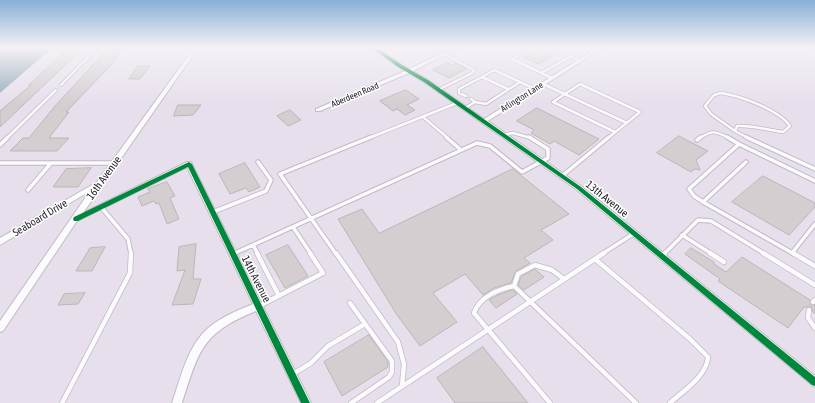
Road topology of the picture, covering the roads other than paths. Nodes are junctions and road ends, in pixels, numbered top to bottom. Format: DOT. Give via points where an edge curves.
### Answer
graph roads {
  1 [pos="79,67"];
  2 [pos="183,67"];
  3 [pos="403,67"];
  4 [pos="418,67"];
  5 [pos="468,67"];
  6 [pos="528,67"];
  7 [pos="552,67"];
  8 [pos="570,67"];
  9 [pos="409,71"];
  10 [pos="541,73"];
  11 [pos="482,76"];
  12 [pos="552,78"];
  13 [pos="520,82"];
  14 [pos="543,84"];
  15 [pos="61,85"];
  16 [pos="508,89"];
  17 [pos="535,89"];
  18 [pos="56,90"];
  19 [pos="438,90"];
  20 [pos="566,94"];
  21 [pos="466,96"];
  22 [pos="471,99"];
  23 [pos="476,102"];
  24 [pos="457,103"];
  25 [pos="465,108"];
  26 [pos="318,110"];
  27 [pos="423,116"];
  28 [pos="484,121"];
  29 [pos="627,123"];
  30 [pos="615,132"];
  31 [pos="734,132"];
  32 [pos="502,135"];
  33 [pos="697,140"];
  34 [pos="739,144"];
  35 [pos="0,145"];
  36 [pos="461,150"];
  37 [pos="258,162"];
  38 [pos="542,162"];
  39 [pos="746,162"];
  40 [pos="0,163"];
  41 [pos="51,163"];
  42 [pos="115,163"];
  43 [pos="815,169"];
  44 [pos="562,176"];
  45 [pos="815,181"];
  46 [pos="100,182"];
  47 [pos="28,190"];
  48 [pos="703,202"];
  49 [pos="101,207"];
  50 [pos="212,213"];
  51 [pos="76,219"];
  52 [pos="310,219"];
  53 [pos="815,224"];
  54 [pos="293,226"];
  55 [pos="633,234"];
  56 [pos="682,235"];
  57 [pos="0,242"];
  58 [pos="253,245"];
  59 [pos="792,253"];
  60 [pos="232,255"];
  61 [pos="661,257"];
  62 [pos="595,259"];
  63 [pos="724,262"];
  64 [pos="815,266"];
  65 [pos="564,279"];
  66 [pos="815,285"];
  67 [pos="514,286"];
  68 [pos="279,296"];
  69 [pos="532,302"];
  70 [pos="350,303"];
  71 [pos="259,306"];
  72 [pos="809,310"];
  73 [pos="365,324"];
  74 [pos="0,328"];
  75 [pos="815,328"];
  76 [pos="488,330"];
  77 [pos="292,374"];
  78 [pos="815,382"];
  79 [pos="402,386"];
  80 [pos="62,403"];
  81 [pos="177,403"];
  82 [pos="306,403"];
  83 [pos="351,403"];
  84 [pos="377,403"];
  85 [pos="550,403"];
  86 [pos="636,403"];
  87 [pos="670,403"];
  1 -- 15 [label="lane"];
  2 -- 42 [label="street, 16th Avenue"];
  3 -- 9 [label="street, 13th Avenue"];
  4 -- 9 [label="street, Aberdeen Road"];
  5 -- 19 [label="lane" via="474,70 472,73"];
  6 -- 10 [label="lane"];
  7 -- 10 [label="lane"];
  8 -- 12 [label="street, Arlington Lane"];
  9 -- 19 [label="street, 13th Avenue"];
  9 -- 26 [label="street, Aberdeen Road"];
  10 -- 12 [label="lane"];
  11 -- 13 [label="lane" via="494,70"];
  11 -- 16 [label="lane"];
  11 -- 21 [label="lane" via="459,89 459,93"];
  12 -- 14 [label="street, Arlington Lane"];
  13 -- 16 [label="lane"];
  13 -- 17 [label="lane"];
  14 -- 17 [label="street, Arlington Lane"];
  14 -- 20 [label="lane"];
  16 -- 23 [label="lane" via="486,104"];
  17 -- 28 [label="street, Arlington Lane"];
  18 -- 35 [label="lane"];
  19 -- 24 [label="street, 13th Avenue"];
  20 -- 29 [label="lane"];
  20 -- 29 [label="lane" via="580,84 640,112"];
  20 -- 30 [label="lane" via="553,102"];
  22 -- 23 [label="lane"];
  23 -- 25 [label="lane"];
  24 -- 25 [label="street, 13th Avenue"];
  24 -- 27 [label="lane"];
  25 -- 28 [label="street, 13th Avenue"];
  27 -- 36 [label="lane"];
  27 -- 52 [label="lane" via="280,174"];
  28 -- 32 [label="street, 13th Avenue"];
  29 -- 30 [label="lane"];
  30 -- 44 [label="lane"];
  31 -- 31 [label="lane" via="707,111 705,106 714,95 735,95 785,119 790,126 783,132 744,125 738,126"];
  31 -- 43 [label="lane"];
  32 -- 38 [label="street, 13th Avenue"];
  32 -- 38 [label="lane" via="517,132 548,149 548,158"];
  33 -- 34 [label="lane" via="710,132 717,132"];
  34 -- 45 [label="lane"];
  34 -- 48 [label="lane" via="689,189"];
  36 -- 38 [label="lane" via="477,143 485,144 522,172"];
  36 -- 52 [label="lane"];
  37 -- 50 [label="lane" via="271,180 266,191"];
  38 -- 44 [label="street, 13th Avenue"];
  39 -- 48 [label="lane"];
  40 -- 41 [label="lane"];
  41 -- 42 [label="lane"];
  41 -- 47 [label="lane"];
  42 -- 46 [label="street, 16th Avenue"];
  44 -- 55 [label="street, 13th Avenue"];
  46 -- 51 [label="street, 16th Avenue"];
  46 -- 57 [label="street, Seaboard Drive"];
  48 -- 59 [label="lane"];
  49 -- 50 [label="street, 14th Avenue" via="189,164"];
  49 -- 51 [label="street"];
  49 -- 80 [label="lane" via="128,239 132,257 130,273"];
  50 -- 60 [label="street, 14th Avenue"];
  51 -- 74 [label="street, 16th Avenue"];
  52 -- 54 [label="lane"];
  52 -- 79 [label="lane" via="398,342 403,354 405,372"];
  53 -- 59 [label="lane"];
  54 -- 58 [label="lane"];
  54 -- 68 [label="lane" via="323,273"];
  55 -- 61 [label="street, 13th Avenue"];
  55 -- 62 [label="lane"];
  56 -- 61 [label="lane"];
  56 -- 63 [label="lane"];
  56 -- 66 [label="lane" via="698,220 711,221"];
  58 -- 60 [label="lane"];
  58 -- 68 [label="lane"];
  59 -- 64 [label="lane"];
  60 -- 71 [label="street, 14th Avenue"];
  61 -- 78 [label="street, 13th Avenue"];
  62 -- 65 [label="lane"];
  62 -- 87 [label="lane" via="708,357 709,362 705,369"];
  65 -- 67 [label="lane" via="552,270 535,265 518,274"];
  65 -- 69 [label="lane"];
  67 -- 69 [label="lane"];
  67 -- 76 [label="lane" via="503,288 474,308 474,313"];
  68 -- 71 [label="lane"];
  69 -- 76 [label="lane"];
  69 -- 86 [label="lane"];
  70 -- 73 [label="lane"];
  71 -- 77 [label="street, 14th Avenue"];
  71 -- 81 [label="street" via="236,316 207,335 195,354"];
  72 -- 75 [label="lane" via="808,318"];
  73 -- 77 [label="lane" via="328,346 312,363"];
  73 -- 83 [label="lane" via="392,361 392,372 380,385"];
  76 -- 79 [label="lane"];
  76 -- 85 [label="lane"];
  77 -- 82 [label="street, 14th Avenue"];
  79 -- 84 [label="lane"];
}
